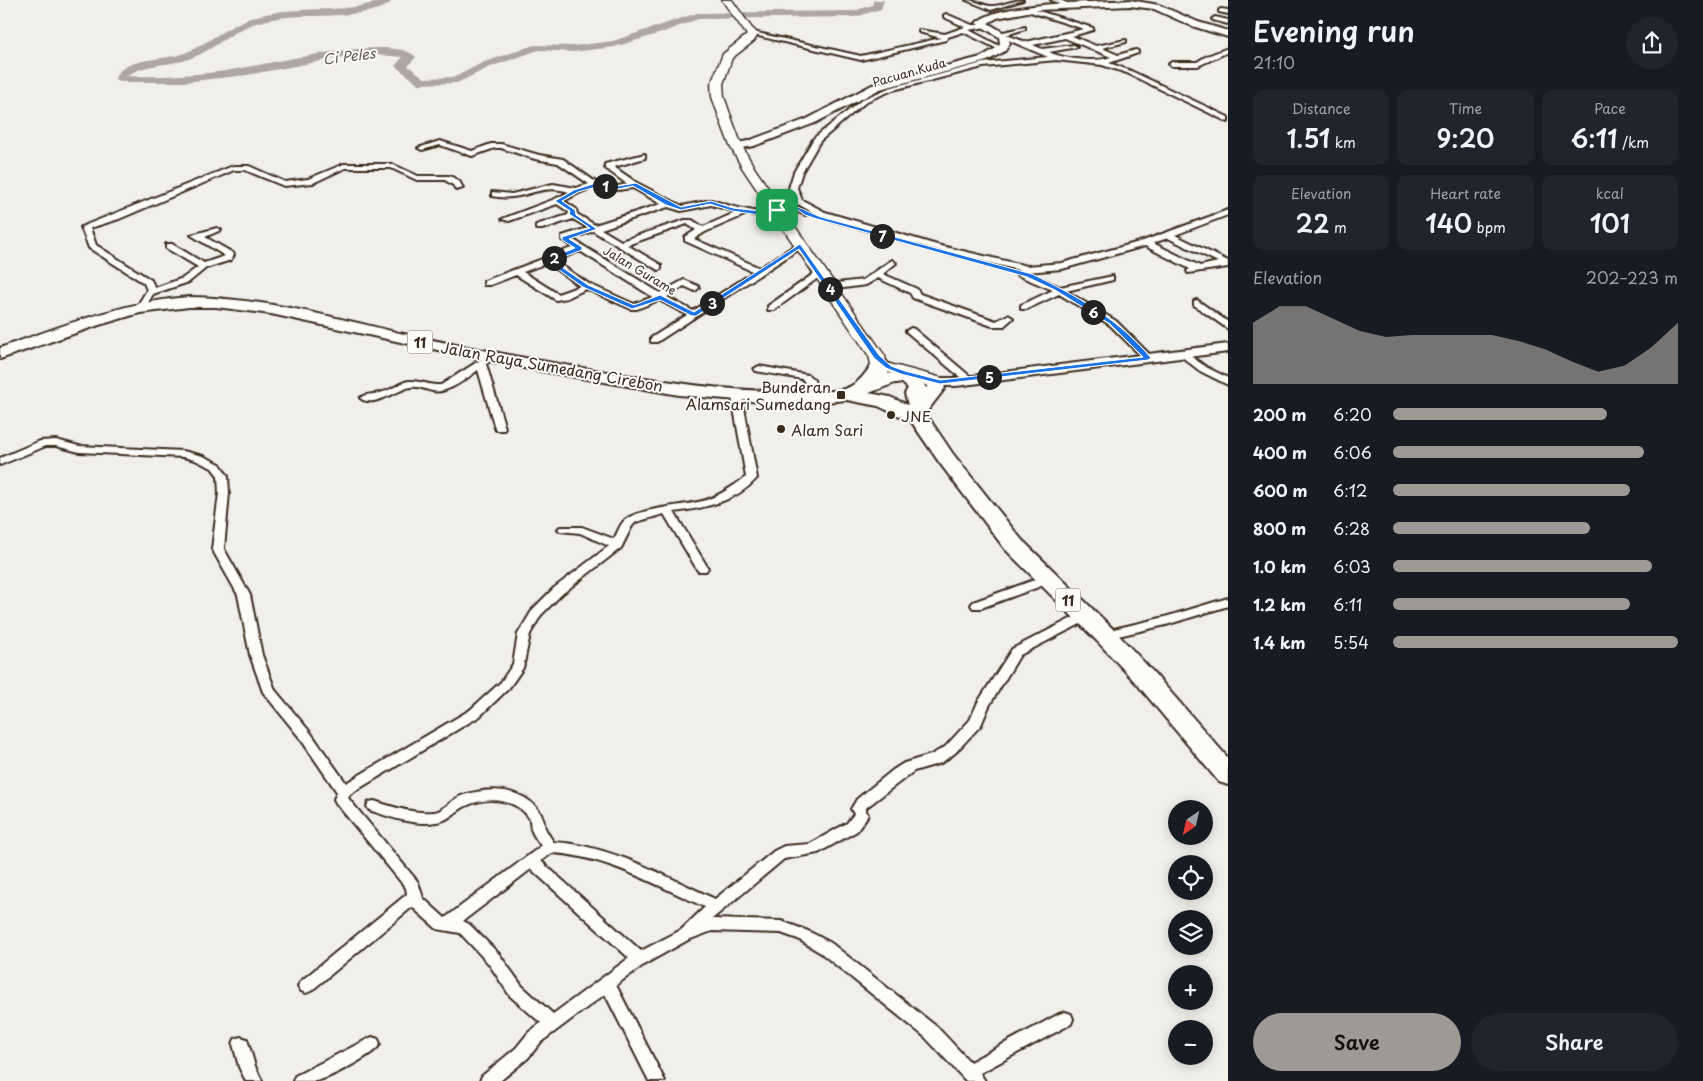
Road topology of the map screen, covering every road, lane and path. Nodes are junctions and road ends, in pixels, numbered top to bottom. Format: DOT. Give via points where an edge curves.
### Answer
graph roads {
  1 [pos="969,0"];
  2 [pos="996,0"];
  3 [pos="1054,0"];
  4 [pos="728,1"];
  5 [pos="1136,2"];
  6 [pos="1006,3"];
  7 [pos="1023,3"];
  8 [pos="1073,7"];
  9 [pos="946,16"];
  10 [pos="1215,19"];
  11 [pos="1228,22"];
  12 [pos="984,26"];
  13 [pos="968,28"];
  14 [pos="1023,28"];
  15 [pos="921,30"];
  16 [pos="750,32"];
  17 [pos="1228,34"];
  18 [pos="1001,35"];
  19 [pos="946,36"];
  20 [pos="1066,36"];
  21 [pos="1124,41"];
  22 [pos="1026,44"];
  23 [pos="1074,47"];
  24 [pos="1002,48"];
  25 [pos="1096,48"];
  26 [pos="1228,50"];
  27 [pos="1043,51"];
  28 [pos="1136,52"];
  29 [pos="1117,57"];
  30 [pos="1056,58"];
  31 [pos="1103,63"];
  32 [pos="1172,64"];
  33 [pos="1228,120"];
  34 [pos="736,146"];
  35 [pos="422,148"];
  36 [pos="642,156"];
  37 [pos="596,185"];
  38 [pos="634,185"];
  39 [pos="459,188"];
  40 [pos="576,191"];
  41 [pos="495,194"];
  42 [pos="558,201"];
  43 [pos="668,204"];
  44 [pos="745,212"];
  45 [pos="1228,212"];
  46 [pos="779,213"];
  47 [pos="573,216"];
  48 [pos="506,218"];
  49 [pos="539,227"];
  50 [pos="594,229"];
  51 [pos="217,230"];
  52 [pos="702,230"];
  53 [pos="1169,235"];
  54 [pos="1146,243"];
  55 [pos="621,244"];
  56 [pos="169,246"];
  57 [pos="800,246"];
  58 [pos="580,248"];
  59 [pos="548,260"];
  60 [pos="892,263"];
  61 [pos="1227,264"];
  62 [pos="203,266"];
  63 [pos="658,267"];
  64 [pos="1198,269"];
  65 [pos="517,272"];
  66 [pos="760,272"];
  67 [pos="1188,272"];
  68 [pos="819,273"];
  69 [pos="879,275"];
  70 [pos="1110,278"];
  71 [pos="487,283"];
  72 [pos="586,286"];
  73 [pos="829,287"];
  74 [pos="694,288"];
  75 [pos="1059,290"];
  76 [pos="660,297"];
  77 [pos="145,300"];
  78 [pos="1197,303"];
  79 [pos="1024,307"];
  80 [pos="771,308"];
  81 [pos="694,315"];
  82 [pos="1008,318"];
  83 [pos="1228,326"];
  84 [pos="911,331"];
  85 [pos="654,340"];
  86 [pos="1228,348"];
  87 [pos="0,354"];
  88 [pos="1185,355"];
  89 [pos="1148,358"];
  90 [pos="486,360"];
  91 [pos="759,369"];
  92 [pos="884,373"];
  93 [pos="1228,382"];
  94 [pos="950,383"];
  95 [pos="855,393"];
  96 [pos="737,397"];
  97 [pos="813,397"];
  98 [pos="366,398"];
  99 [pos="913,402"];
  100 [pos="500,428"];
  101 [pos="0,462"];
  102 [pos="667,510"];
  103 [pos="564,529"];
  104 [pos="617,544"];
  105 [pos="702,568"];
  106 [pos="1048,579"];
  107 [pos="1228,602"];
  108 [pos="977,605"];
  109 [pos="1086,616"];
  110 [pos="1105,635"];
  111 [pos="1228,775"];
  112 [pos="344,791"];
  113 [pos="374,806"];
  114 [pos="549,847"];
  115 [pos="532,861"];
  116 [pos="415,896"];
  117 [pos="716,906"];
  118 [pos="447,925"];
  119 [pos="683,936"];
  120 [pos="640,958"];
  121 [pos="607,983"];
  122 [pos="306,986"];
  123 [pos="1066,1019"];
  124 [pos="553,1023"];
  125 [pos="241,1044"];
  126 [pos="372,1044"];
  127 [pos="972,1076"];
  128 [pos="254,1081"];
  129 [pos="301,1081"];
  130 [pos="488,1081"];
  131 [pos="657,1081"];
  1 -- 6 [label="street" via="989,8"];
  2 -- 6 [label="street"];
  3 -- 8 [label="street"];
  4 -- 16 [label="main road"];
  5 -- 8 [label="street"];
  5 -- 17 [label="street"];
  6 -- 7 [label="street"];
  7 -- 8 [label="street"];
  7 -- 12 [label="street" via="981,23"];
  7 -- 20 [label="street" via="1091,30"];
  9 -- 13 [label="street"];
  10 -- 11 [label="street"];
  12 -- 13 [label="street"];
  12 -- 18 [label="street"];
  13 -- 19 [label="street"];
  13 -- 24 [label="street"];
  14 -- 18 [label="street"];
  15 -- 19 [label="street"];
  16 -- 19 [label="street" via="861,58"];
  16 -- 34 [label="main road" via="750,39 727,56 717,84 718,97"];
  18 -- 22 [label="street"];
  18 -- 24 [label="street" via="1005,43"];
  20 -- 22 [label="street"];
  20 -- 25 [label="street"];
  21 -- 25 [label="street"];
  22 -- 27 [label="street"];
  23 -- 27 [label="street"];
  24 -- 34 [label="street" via="969,64 876,87 811,121 750,144"];
  25 -- 29 [label="street"];
  26 -- 32 [label="street" via="1198,64"];
  27 -- 30 [label="street"];
  28 -- 29 [label="street"];
  29 -- 31 [label="street"];
  30 -- 31 [label="street, Pacuan Kuda"];
  30 -- 54 [label="street, Pacuan Kuda" via="983,65 874,95 817,140 798,172 793,188 795,195 804,206 835,218 1026,269 1062,266"];
  31 -- 33 [label="street, Pacuan Kuda" via="1129,72"];
  34 -- 46 [label="main road"];
  35 -- 37 [label="street" via="442,143 472,154 501,146 560,161"];
  36 -- 38 [label="street" via="608,166"];
  37 -- 38 [label="street" via="618,188"];
  37 -- 40 [label="street"];
  38 -- 43 [label="street"];
  39 -- 77 [label="street" via="447,178 417,178 392,166 344,166 310,181 284,184 246,168 222,172 85,227 92,246 148,282"];
  40 -- 41 [label="street" via="554,186 516,196"];
  40 -- 42 [label="street"];
  42 -- 47 [label="street" via="573,211"];
  42 -- 48 [label="street"];
  43 -- 44 [label="street" via="681,209 711,202"];
  43 -- 50 [label="street, Jalan Gurame"];
  44 -- 46 [label="street"];
  44 -- 52 [label="street"];
  45 -- 53 [label="street, Pacuan Kuda"];
  46 -- 57 [label="main road"];
  46 -- 75 [label="street" via="791,207 798,208 819,218 1027,274"];
  47 -- 49 [label="street"];
  47 -- 50 [label="street"];
  50 -- 55 [label="street"];
  50 -- 58 [label="street, Jalan Gurame" via="564,238"];
  51 -- 62 [label="street" via="196,236 230,255"];
  52 -- 55 [label="street" via="684,222"];
  52 -- 66 [label="street" via="688,239"];
  53 -- 54 [label="street, Pacuan Kuda"];
  53 -- 61 [label="street"];
  54 -- 64 [label="street"];
  55 -- 63 [label="street"];
  56 -- 62 [label="street"];
  57 -- 66 [label="street"];
  57 -- 68 [label="main road"];
  58 -- 59 [label="street"];
  58 -- 76 [label="street, Jalan Gurame"];
  59 -- 65 [label="street"];
  59 -- 72 [label="street"];
  60 -- 69 [label="street"];
  61 -- 64 [label="street"];
  62 -- 77 [label="street" via="197,273"];
  64 -- 67 [label="street"];
  65 -- 71 [label="street"];
  65 -- 72 [label="street" via="556,297"];
  66 -- 81 [label="street"];
  68 -- 73 [label="main road"];
  68 -- 80 [label="street"];
  69 -- 73 [label="street" via="866,282"];
  69 -- 82 [label="street" via="914,291 916,296 956,312 995,324 1004,323"];
  70 -- 75 [label="street"];
  72 -- 76 [label="street" via="634,307"];
  73 -- 92 [label="main road"];
  74 -- 76 [label="street" via="684,284"];
  75 -- 79 [label="street"];
  75 -- 89 [label="street" via="1112,323"];
  76 -- 81 [label="street, Jalan Gurame"];
  77 -- 87 [label="highway, Jalan Raya Sumedang Cirebon / 11"];
  77 -- 90 [label="highway, Jalan Raya Sumedang Cirebon / 11" via="244,305"];
  78 -- 83 [label="street"];
  81 -- 85 [label="street"];
  84 -- 94 [label="street"];
  86 -- 88 [label="street"];
  88 -- 89 [label="street"];
  88 -- 93 [label="street"];
  89 -- 94 [label="street"];
  90 -- 96 [label="highway, Jalan Raya Sumedang Cirebon / 11"];
  90 -- 98 [label="street" via="443,388 430,389 424,385 409,384 386,395"];
  90 -- 100 [label="street"];
  91 -- 97 [label="street" via="805,377 809,380"];
  92 -- 94 [label="main road"];
  92 -- 95 [label="highway, 11"];
  92 -- 95 [label="highway"];
  92 -- 99 [label="highway, 11"];
  92 -- 99 [label="highway, 11"];
  94 -- 99 [label="highway"];
  94 -- 99 [label="main road"];
  95 -- 97 [label="highway, Jalan Raya Sumedang Cirebon / 11"];
  95 -- 99 [label="highway" via="883,401"];
  96 -- 97 [label="highway, Jalan Raya Sumedang Cirebon / 11"];
  96 -- 102 [label="street" via="752,478 724,497 706,504"];
  99 -- 106 [label="highway, 11" via="946,458 1013,544"];
  101 -- 112 [label="street" via="50,442 79,449 183,454 216,466 222,476 224,493 218,549 244,595 256,655 269,692 305,735"];
  102 -- 104 [label="street" via="632,520"];
  102 -- 105 [label="street"];
  103 -- 104 [label="street" via="582,530"];
  104 -- 112 [label="street" via="537,612 524,634 519,665 505,685 475,713"];
  106 -- 108 [label="street"];
  106 -- 109 [label="highway, 11"];
  107 -- 110 [label="street"];
  109 -- 110 [label="highway, 11"];
  109 -- 117 [label="street" via="1016,652 976,722 964,736 936,759 909,767 875,792 858,809 861,815 852,827 814,849 784,852"];
  110 -- 111 [label="highway, 11"];
  112 -- 116 [label="street" via="341,799 413,886"];
  113 -- 114 [label="street" via="405,815 439,817 460,802 479,795 504,796 524,804 536,817"];
  114 -- 115 [label="street"];
  114 -- 117 [label="street" via="561,846 620,864"];
  115 -- 118 [label="street"];
  115 -- 120 [label="street"];
  116 -- 118 [label="street" via="416,901 442,926"];
  116 -- 122 [label="street"];
  117 -- 119 [label="street"];
  118 -- 124 [label="street" via="464,928 494,959 516,991"];
  119 -- 120 [label="street"];
  119 -- 127 [label="street" via="712,925 781,927 803,935 826,948 931,1032"];
  120 -- 121 [label="street"];
  121 -- 124 [label="street"];
  121 -- 131 [label="street"];
  123 -- 127 [label="street"];
  124 -- 130 [label="street"];
  125 -- 128 [label="street"];
  126 -- 129 [label="street"];
}
